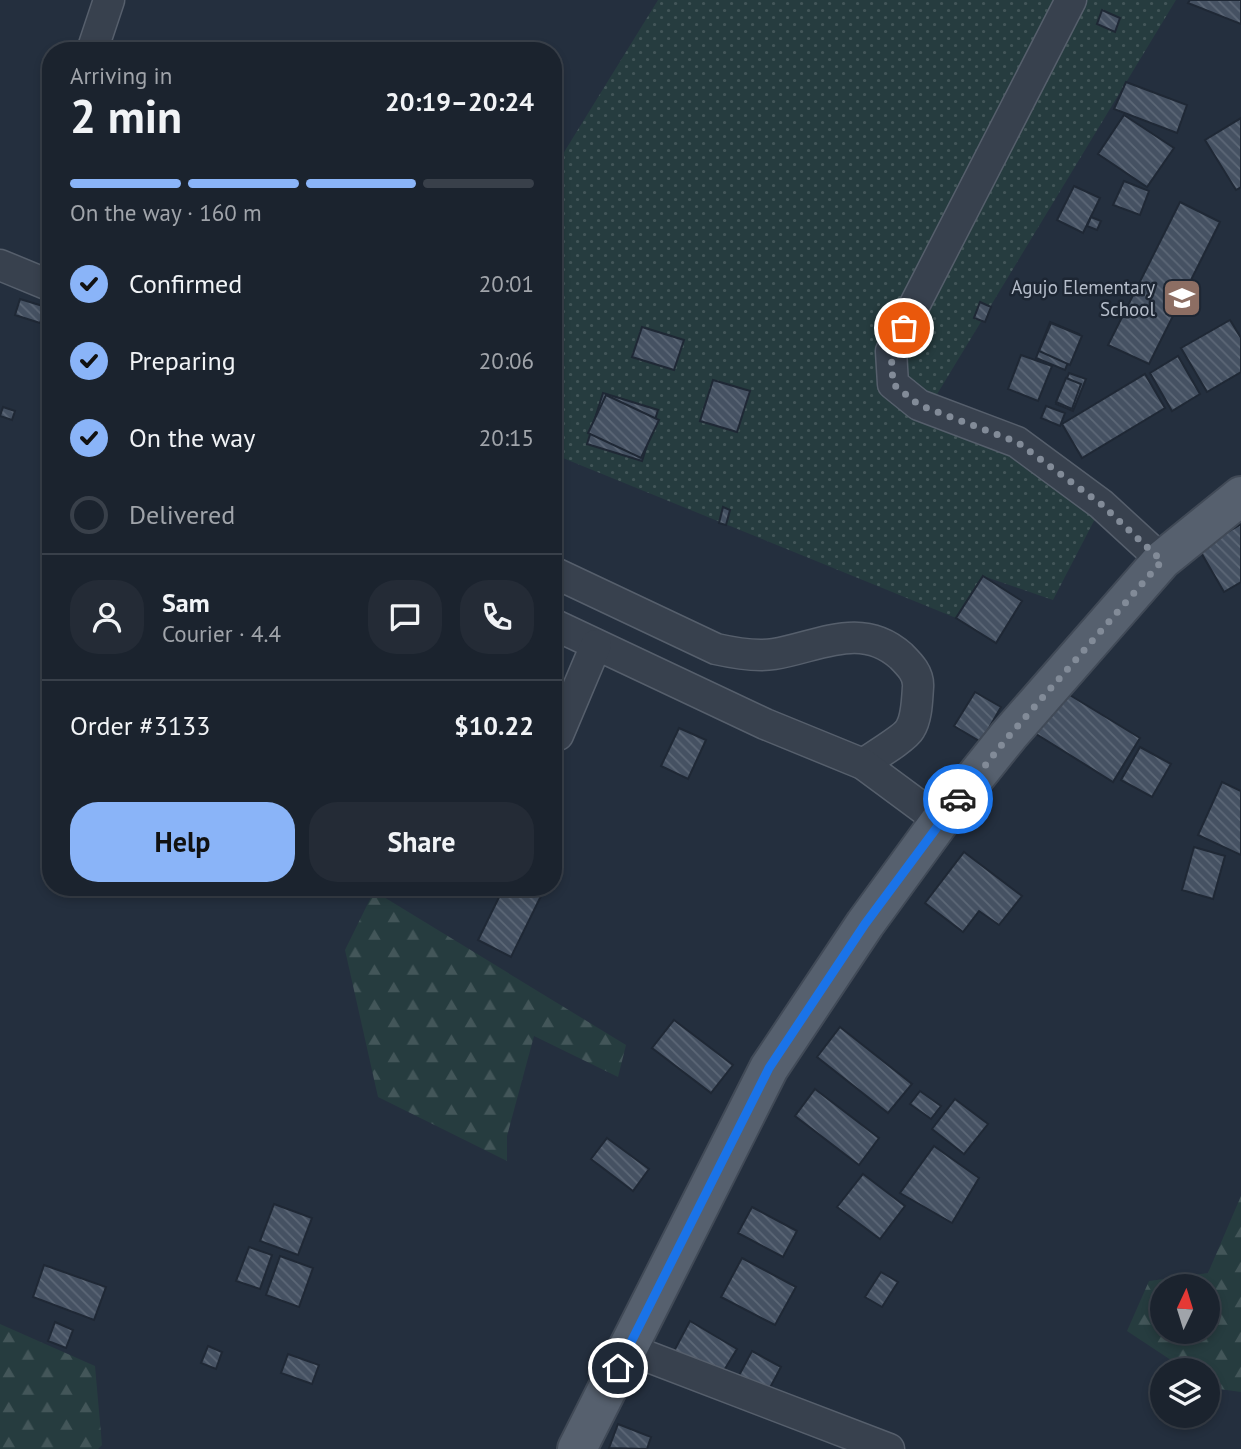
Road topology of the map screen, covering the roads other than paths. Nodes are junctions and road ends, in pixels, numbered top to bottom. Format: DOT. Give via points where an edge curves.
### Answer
graph roads {
  1 [pos="109,0"];
  2 [pos="1072,0"];
  3 [pos="95,42"];
  4 [pos="0,265"];
  5 [pos="42,282"];
  6 [pos="1241,496"];
  7 [pos="1162,561"];
  8 [pos="562,576"];
  9 [pos="562,628"];
  10 [pos="596,645"];
  11 [pos="562,726"];
  12 [pos="863,764"];
  13 [pos="940,821"];
  14 [pos="628,1349"];
  15 [pos="578,1449"];
  16 [pos="889,1449"];
  1 -- 3 [label="street"];
  2 -- 7 [label="street" via="891,351 893,384 919,405 1017,442 1101,504"];
  4 -- 5 [label="street"];
  6 -- 7 [label="main road"];
  7 -- 13 [label="main road"];
  8 -- 12 [label="street" via="716,649 773,654 848,636 894,650 918,678 914,716 910,730"];
  9 -- 10 [label="street"];
  10 -- 11 [label="street"];
  10 -- 12 [label="street"];
  12 -- 13 [label="street"];
  13 -- 14 [label="main road" via="769,1068"];
  14 -- 15 [label="main road"];
  14 -- 16 [label="street"];
}
